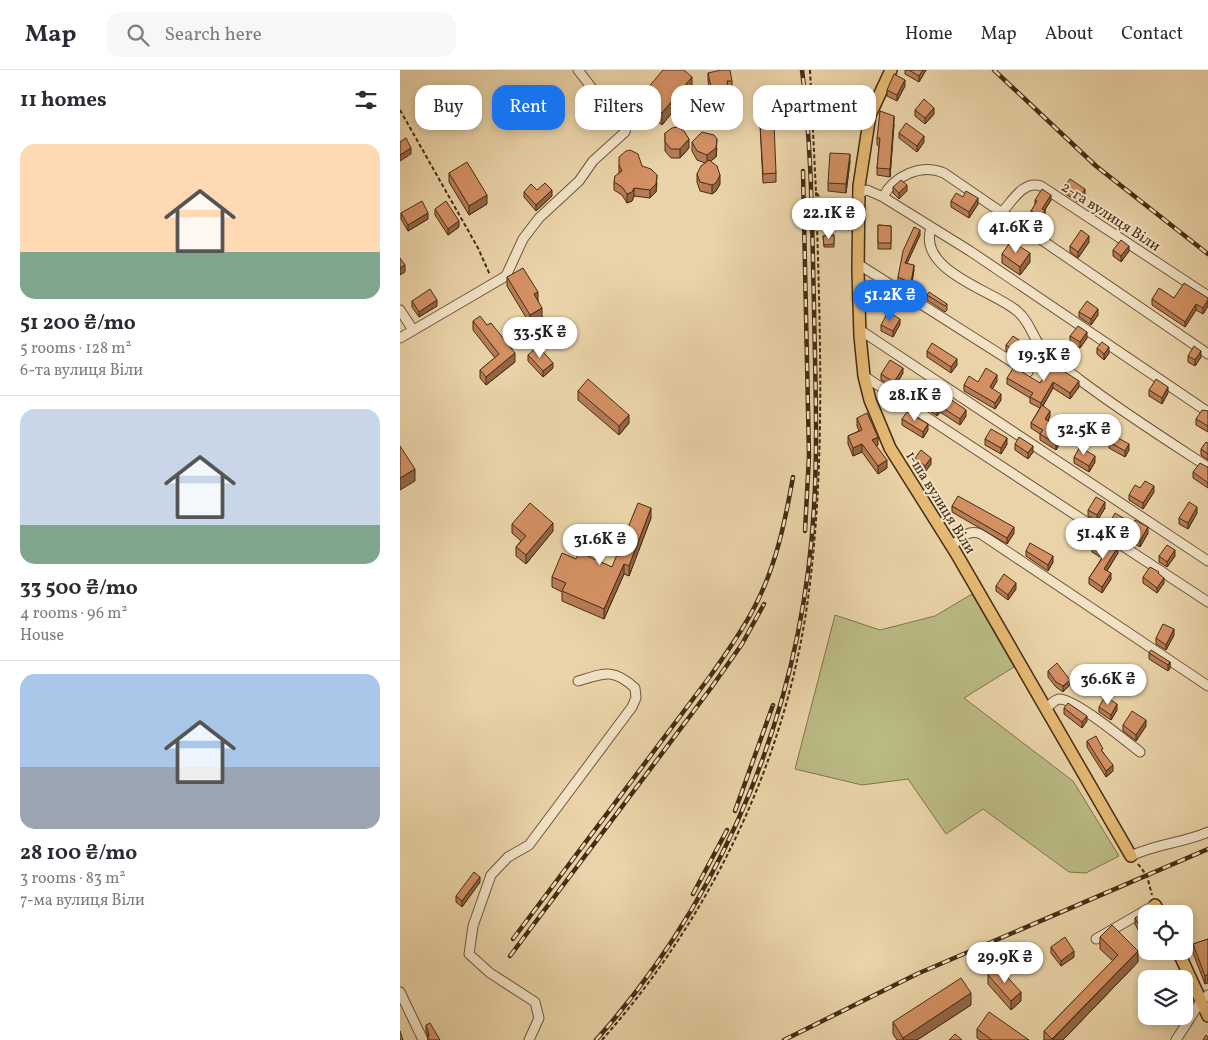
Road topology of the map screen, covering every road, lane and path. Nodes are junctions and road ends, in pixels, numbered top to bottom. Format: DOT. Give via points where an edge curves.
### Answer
graph roads {
  1 [pos="578,70"];
  2 [pos="810,70"];
  3 [pos="891,70"];
  4 [pos="400,110"];
  5 [pos="816,192"];
  6 [pos="859,193"];
  7 [pos="882,197"];
  8 [pos="1003,212"];
  9 [pos="931,228"];
  10 [pos="858,239"];
  11 [pos="858,264"];
  12 [pos="494,284"];
  13 [pos="1208,296"];
  14 [pos="400,310"];
  15 [pos="413,330"];
  16 [pos="860,330"];
  17 [pos="400,338"];
  18 [pos="1208,354"];
  19 [pos="1028,372"];
  20 [pos="864,376"];
  21 [pos="1208,412"];
  22 [pos="1208,468"];
  23 [pos="952,546"];
  24 [pos="1208,561"];
  25 [pos="1208,602"];
  26 [pos="578,680"];
  27 [pos="1208,686"];
  28 [pos="1047,708"];
  29 [pos="1140,752"];
  30 [pos="1208,832"];
  31 [pos="1131,856"];
  32 [pos="1157,905"];
  33 [pos="1138,919"];
  34 [pos="1096,939"];
  35 [pos="1183,960"];
  36 [pos="400,992"];
  37 [pos="1204,998"];
  38 [pos="1208,1016"];
  39 [pos="424,1040"];
  40 [pos="529,1040"];
  41 [pos="602,1040"];
  42 [pos="1176,1040"];
  1 -- 12 [label="street" via="620,117 626,126 625,132 539,218 523,239 506,276"];
  2 -- 5 [label="path"];
  3 -- 6 [label="main road, 1-ша вулиця Віли" via="870,115"];
  4 -- 12 [label="path" via="474,240"];
  5 -- 10 [label="path" via="828,211"];
  5 -- 41 [label="path" via="817,510 808,600 795,669 769,756 736,838 708,893 666,958"];
  6 -- 7 [label="street" via="867,190"];
  6 -- 10 [label="main road, 1-ша вулиця Віли"];
  7 -- 8 [label="street" via="902,177 926,168 936,169"];
  7 -- 9 [label="street"];
  8 -- 13 [label="street, 2-га вулиця Віли" via="1025,187 1041,186"];
  8 -- 18 [label="street"];
  9 -- 21 [label="street"];
  9 -- 22 [label="street" via="929,238 947,269 1017,310 1046,354 1110,403"];
  10 -- 11 [label="main road, 1-ша вулиця Віли"];
  11 -- 16 [label="main road, 1-ша вулиця Віли"];
  11 -- 19 [label="street"];
  12 -- 15 [label="street"];
  14 -- 15 [label="street"];
  15 -- 17 [label="street"];
  16 -- 20 [label="main road, 1-ша вулиця Віли"];
  16 -- 24 [label="street"];
  20 -- 23 [label="main road, 1-ша вулиця Віли" via="870,400 890,448"];
  20 -- 25 [label="street"];
  23 -- 27 [label="street" via="966,534 981,534"];
  23 -- 28 [label="main road, 1-ша вулиця Віли"];
  26 -- 40 [label="street" via="608,672 624,678 635,688 636,698 529,845 508,857 491,874 473,926 469,954 490,973 535,1002 539,1018"];
  28 -- 29 [label="street" via="1060,699 1074,703"];
  28 -- 31 [label="main road, 1-ша вулиця Віли"];
  30 -- 31 [label="street" via="1144,849"];
  31 -- 32 [label="path" via="1147,876"];
  33 -- 34 [label="street"];
  35 -- 37 [label="main road"];
  36 -- 39 [label="street"];
  37 -- 38 [label="main road"];
  37 -- 42 [label="street"];
}
